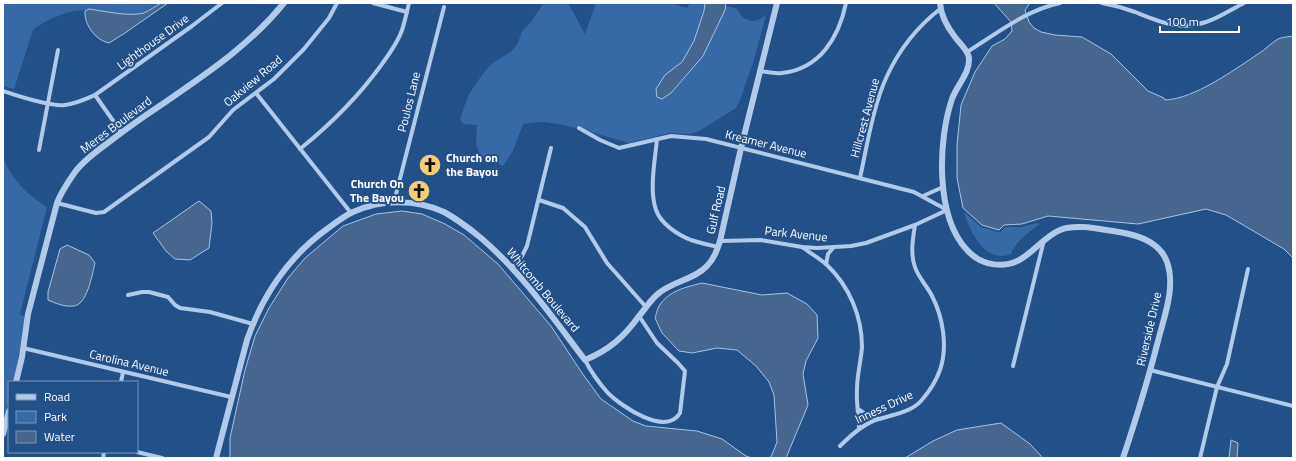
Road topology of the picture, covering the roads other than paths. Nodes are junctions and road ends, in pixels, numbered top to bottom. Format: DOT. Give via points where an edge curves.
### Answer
graph roads {
  1 [pos="222,3"];
  2 [pos="284,3"];
  3 [pos="337,3"];
  4 [pos="373,3"];
  5 [pos="409,3"];
  6 [pos="776,3"];
  7 [pos="846,3"];
  8 [pos="1060,3"];
  9 [pos="1102,3"];
  10 [pos="1244,3"];
  11 [pos="940,6"];
  12 [pos="444,7"];
  13 [pos="407,12"];
  14 [pos="58,50"];
  15 [pos="967,52"];
  16 [pos="760,71"];
  17 [pos="3,91"];
  18 [pos="256,93"];
  19 [pos="95,95"];
  20 [pos="48,103"];
  21 [pos="579,128"];
  22 [pos="121,132"];
  23 [pos="657,139"];
  24 [pos="551,148"];
  25 [pos="741,148"];
  26 [pos="300,149"];
  27 [pos="39,150"];
  28 [pos="860,178"];
  29 [pos="943,187"];
  30 [pos="923,196"];
  31 [pos="539,200"];
  32 [pos="394,202"];
  33 [pos="57,203"];
  34 [pos="947,210"];
  35 [pos="351,213"];
  36 [pos="915,225"];
  37 [pos="1044,240"];
  38 [pos="719,244"];
  39 [pos="802,247"];
  40 [pos="834,247"];
  41 [pos="826,264"];
  42 [pos="512,268"];
  43 [pos="1248,269"];
  44 [pos="128,295"];
  45 [pos="646,307"];
  46 [pos="639,316"];
  47 [pos="253,324"];
  48 [pos="23,348"];
  49 [pos="585,360"];
  50 [pos="1013,366"];
  51 [pos="1150,370"];
  52 [pos="123,372"];
  53 [pos="16,381"];
  54 [pos="121,381"];
  55 [pos="1217,387"];
  56 [pos="231,397"];
  57 [pos="1293,406"];
  58 [pos="858,409"];
  59 [pos="880,419"];
  60 [pos="8,421"];
  61 [pos="859,429"];
  62 [pos="3,434"];
  63 [pos="840,446"];
  64 [pos="138,452"];
  65 [pos="162,458"];
  66 [pos="216,458"];
  67 [pos="1123,458"];
  68 [pos="1200,458"];
  1 -- 19 [label="street, Lighthouse Drive"];
  2 -- 22 [label="street, Meres Boulevard" via="261,30 242,47"];
  3 -- 18 [label="street, Oakview Road" via="304,49"];
  4 -- 13 [label="street"];
  5 -- 13 [label="street"];
  6 -- 16 [label="street, Gulf Road"];
  7 -- 16 [label="street" via="842,21 832,41 816,60 793,71"];
  8 -- 15 [label="street" via="1031,13"];
  9 -- 10 [label="street" via="1124,8 1158,22 1175,25 1207,22"];
  11 -- 15 [label="street" via="950,29"];
  11 -- 28 [label="street, Hillcrest Avenue" via="910,37 886,77 875,110"];
  12 -- 32 [label="street, Poulos Lane"];
  13 -- 26 [label="street" via="401,33 369,82 350,104"];
  14 -- 20 [label="street"];
  15 -- 29 [label="street, Riverside Drive" via="969,66 953,96 946,124 942,161"];
  16 -- 25 [label="street, Gulf Road"];
  17 -- 20 [label="street, Lighthouse Drive"];
  18 -- 26 [label="street"];
  18 -- 33 [label="street, Oakview Road" via="232,110 211,135 191,151 106,211 96,213"];
  19 -- 20 [label="street, Lighthouse Drive" via="67,105"];
  19 -- 22 [label="street"];
  20 -- 27 [label="street"];
  21 -- 23 [label="street, Kreamer Avenue" via="619,148"];
  22 -- 33 [label="street, Meres Boulevard" via="80,166"];
  23 -- 25 [label="street, Kreamer Avenue" via="685,136"];
  23 -- 38 [label="street, Park Avenue" via="653,186 659,215 674,232 692,240"];
  24 -- 31 [label="street"];
  25 -- 28 [label="street, Kreamer Avenue"];
  25 -- 38 [label="street, Gulf Road"];
  26 -- 35 [label="street"];
  28 -- 30 [label="street, Kreamer Avenue"];
  29 -- 30 [label="street"];
  29 -- 34 [label="street, Riverside Drive"];
  30 -- 34 [label="street, Kreamer Avenue"];
  31 -- 42 [label="street" via="527,248"];
  31 -- 45 [label="street" via="560,206 585,227 607,263"];
  32 -- 35 [label="street, Whitcomb Boulevard"];
  32 -- 42 [label="street, Whitcomb Boulevard" via="420,205 445,213 479,236"];
  33 -- 48 [label="street, Meres Boulevard" via="28,314"];
  34 -- 36 [label="street, Park Avenue"];
  34 -- 37 [label="street, Riverside Drive" via="961,244 986,263 1014,262 1024,258"];
  35 -- 47 [label="street, Whitcomb Boulevard" via="320,234 295,257 271,289"];
  36 -- 40 [label="street, Park Avenue" via="866,243"];
  36 -- 59 [label="street, Inness Drive" via="914,266 932,296 941,319 942,364 934,383 918,403 895,415"];
  37 -- 50 [label="street"];
  37 -- 51 [label="street, Riverside Drive" via="1062,229 1084,228 1139,237 1156,246 1163,254 1170,271 1170,291"];
  38 -- 39 [label="street, Park Avenue" via="761,240"];
  38 -- 45 [label="street, Gulf Road" via="713,259 706,267 667,288"];
  39 -- 40 [label="street, Park Avenue"];
  39 -- 41 [label="street"];
  40 -- 41 [label="street" via="828,254"];
  41 -- 58 [label="street" via="849,294 858,318 862,345 857,389"];
  42 -- 49 [label="street, Whitcomb Boulevard"];
  43 -- 55 [label="street" via="1227,364"];
  44 -- 47 [label="street" via="149,292 168,297 180,308 210,312"];
  45 -- 46 [label="street, Gulf Road"];
  46 -- 49 [label="street, Gulf Road" via="612,346"];
  46 -- 49 [label="street, Whitcomb Boulevard" via="657,343 685,371 679,415 670,421 658,421 635,413 608,393 592,374"];
  47 -- 56 [label="street, Whitcomb Boulevard"];
  48 -- 52 [label="street, Carolina Avenue"];
  48 -- 53 [label="street, Meres Boulevard"];
  51 -- 55 [label="street"];
  51 -- 67 [label="street, Riverside Drive"];
  52 -- 54 [label="street"];
  52 -- 56 [label="street, Carolina Avenue"];
  55 -- 57 [label="street"];
  55 -- 68 [label="street"];
  56 -- 66 [label="street, Whitcomb Boulevard"];
  58 -- 59 [label="street" via="870,417"];
  58 -- 61 [label="street"];
  59 -- 61 [label="street, Inness Drive"];
  60 -- 62 [label="street"];
  61 -- 63 [label="street, Inness Drive"];
  64 -- 65 [label="street"];
}
